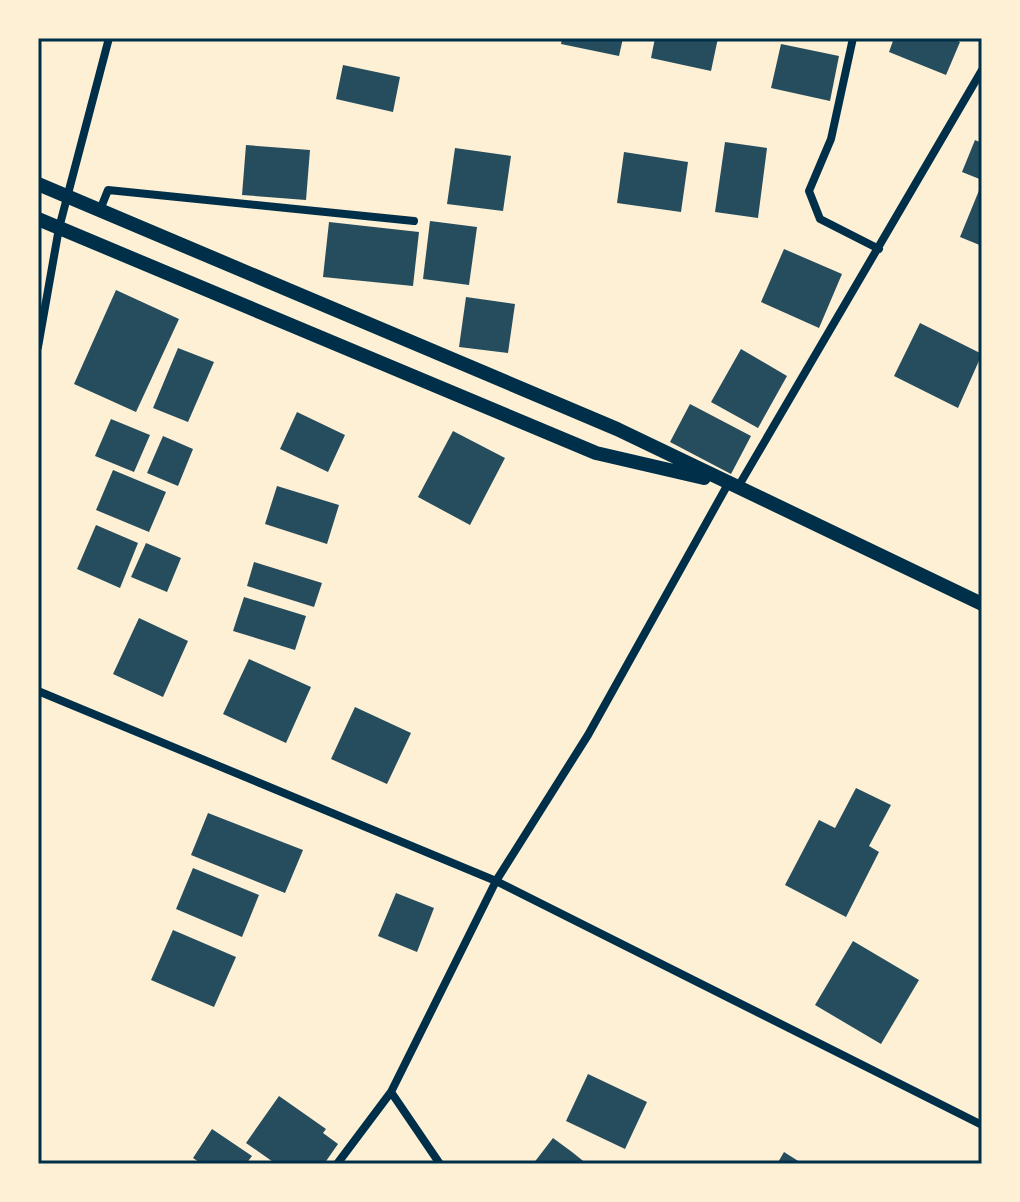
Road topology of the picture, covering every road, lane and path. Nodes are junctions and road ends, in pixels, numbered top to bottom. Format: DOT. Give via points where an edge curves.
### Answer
graph roads {
  1 [pos="109,38"];
  2 [pos="853,38"];
  3 [pos="982,70"];
  4 [pos="38,184"];
  5 [pos="67,196"];
  6 [pos="100,210"];
  7 [pos="38,219"];
  8 [pos="414,221"];
  9 [pos="59,228"];
  10 [pos="879,249"];
  11 [pos="38,347"];
  12 [pos="732,486"];
  13 [pos="982,604"];
  14 [pos="38,691"];
  15 [pos="496,881"];
  16 [pos="391,1092"];
  17 [pos="982,1125"];
  18 [pos="337,1164"];
  19 [pos="440,1164"];
  1 -- 5 [label="street"];
  2 -- 10 [label="street" via="831,139 809,191 820,219"];
  3 -- 10 [label="street"];
  4 -- 5 [label="street"];
  5 -- 6 [label="street"];
  5 -- 9 [label="street"];
  6 -- 8 [label="street" via="108,190"];
  6 -- 12 [label="street" via="617,429"];
  7 -- 9 [label="street"];
  9 -- 11 [label="street"];
  9 -- 12 [label="street" via="596,453"];
  10 -- 12 [label="street"];
  12 -- 13 [label="street"];
  12 -- 15 [label="street" via="588,735"];
  14 -- 15 [label="street"];
  15 -- 16 [label="street"];
  15 -- 17 [label="street"];
  16 -- 18 [label="street"];
  16 -- 19 [label="street"];
}
